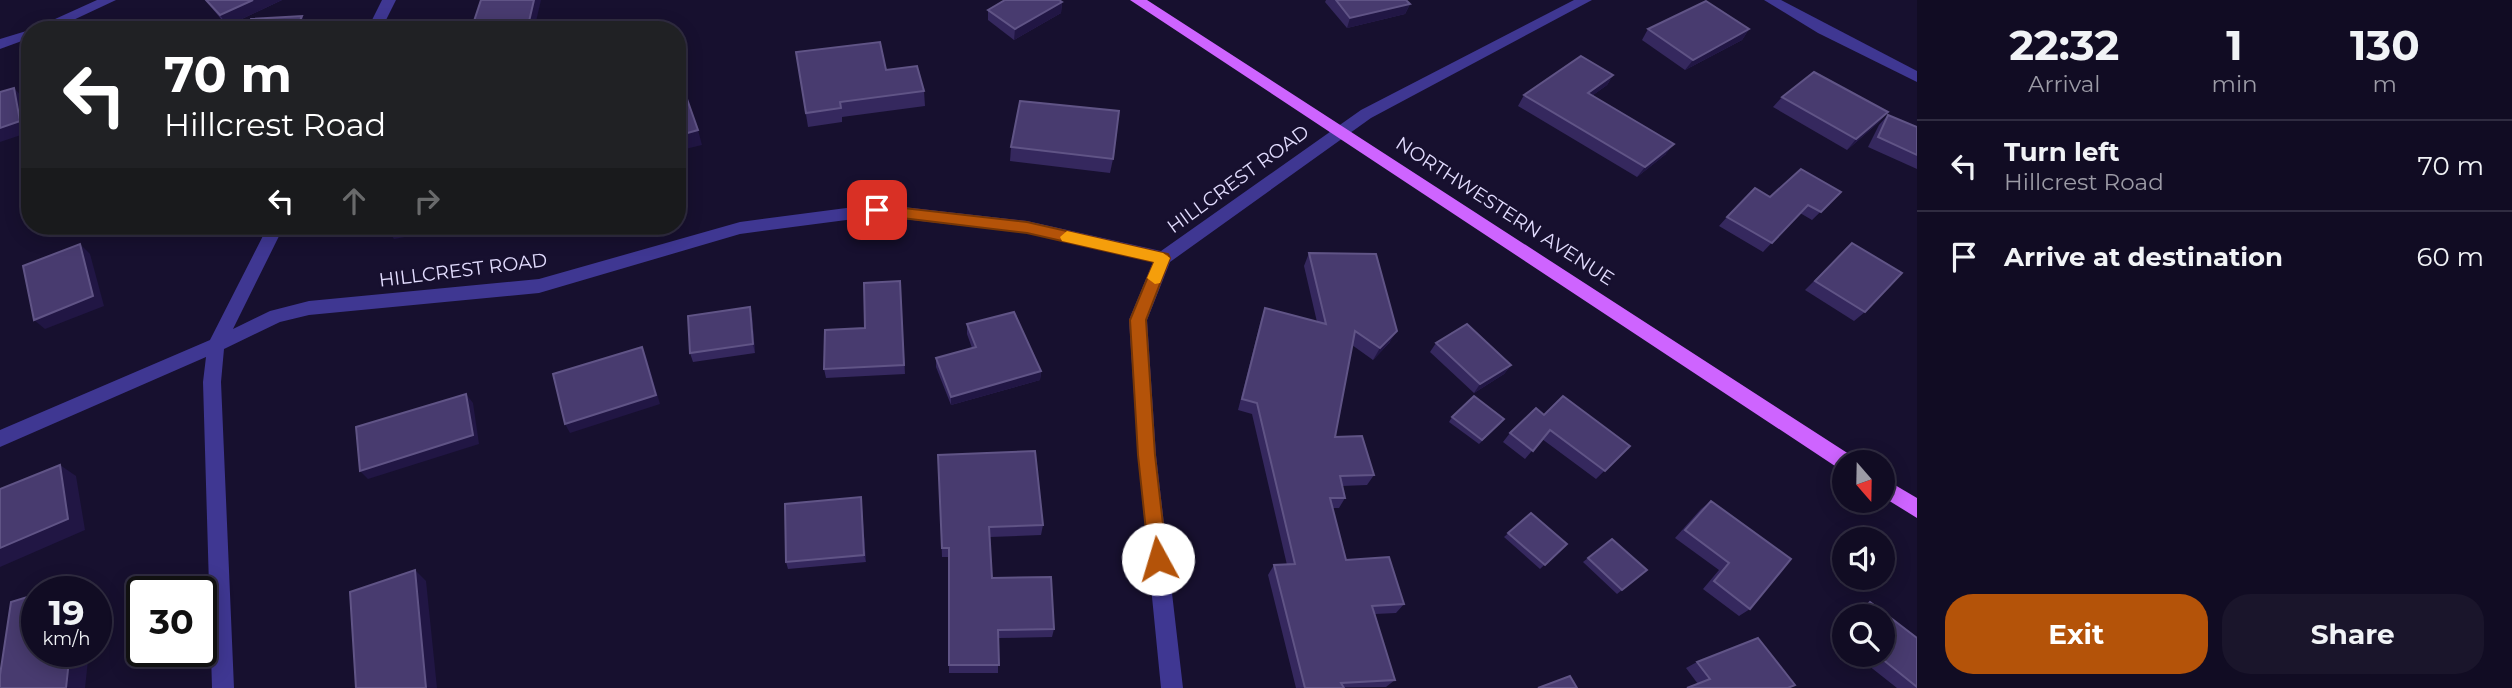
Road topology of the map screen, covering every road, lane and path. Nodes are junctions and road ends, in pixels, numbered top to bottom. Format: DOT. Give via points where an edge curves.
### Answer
graph roads {
  1 [pos="109,0"];
  2 [pos="389,0"];
  3 [pos="1138,0"];
  4 [pos="1585,0"];
  5 [pos="1771,0"];
  6 [pos="59,21"];
  7 [pos="378,21"];
  8 [pos="21,36"];
  9 [pos="0,44"];
  10 [pos="1917,77"];
  11 [pos="1341,131"];
  12 [pos="271,235"];
  13 [pos="1163,258"];
  14 [pos="216,345"];
  15 [pos="0,439"];
  16 [pos="1832,453"];
  17 [pos="1895,495"];
  18 [pos="1917,509"];
  19 [pos="223,688"];
  20 [pos="1172,688"];
  1 -- 6 [label="street"];
  2 -- 7 [label="street"];
  3 -- 11 [label="main road, NORTHWESTERN AVENUE"];
  4 -- 11 [label="street, HILLCREST ROAD"];
  5 -- 10 [label="street"];
  8 -- 9 [label="street"];
  11 -- 13 [label="street, HILLCREST ROAD"];
  11 -- 16 [label="main road, NORTHWESTERN AVENUE"];
  12 -- 14 [label="street"];
  13 -- 14 [label="street, HILLCREST ROAD" via="1027,227 877,210 740,228 539,286 309,308 276,316"];
  13 -- 20 [label="street" via="1138,320"];
  14 -- 15 [label="street, HILLCREST ROAD"];
  14 -- 19 [label="street" via="212,382"];
  17 -- 18 [label="main road"];
}
